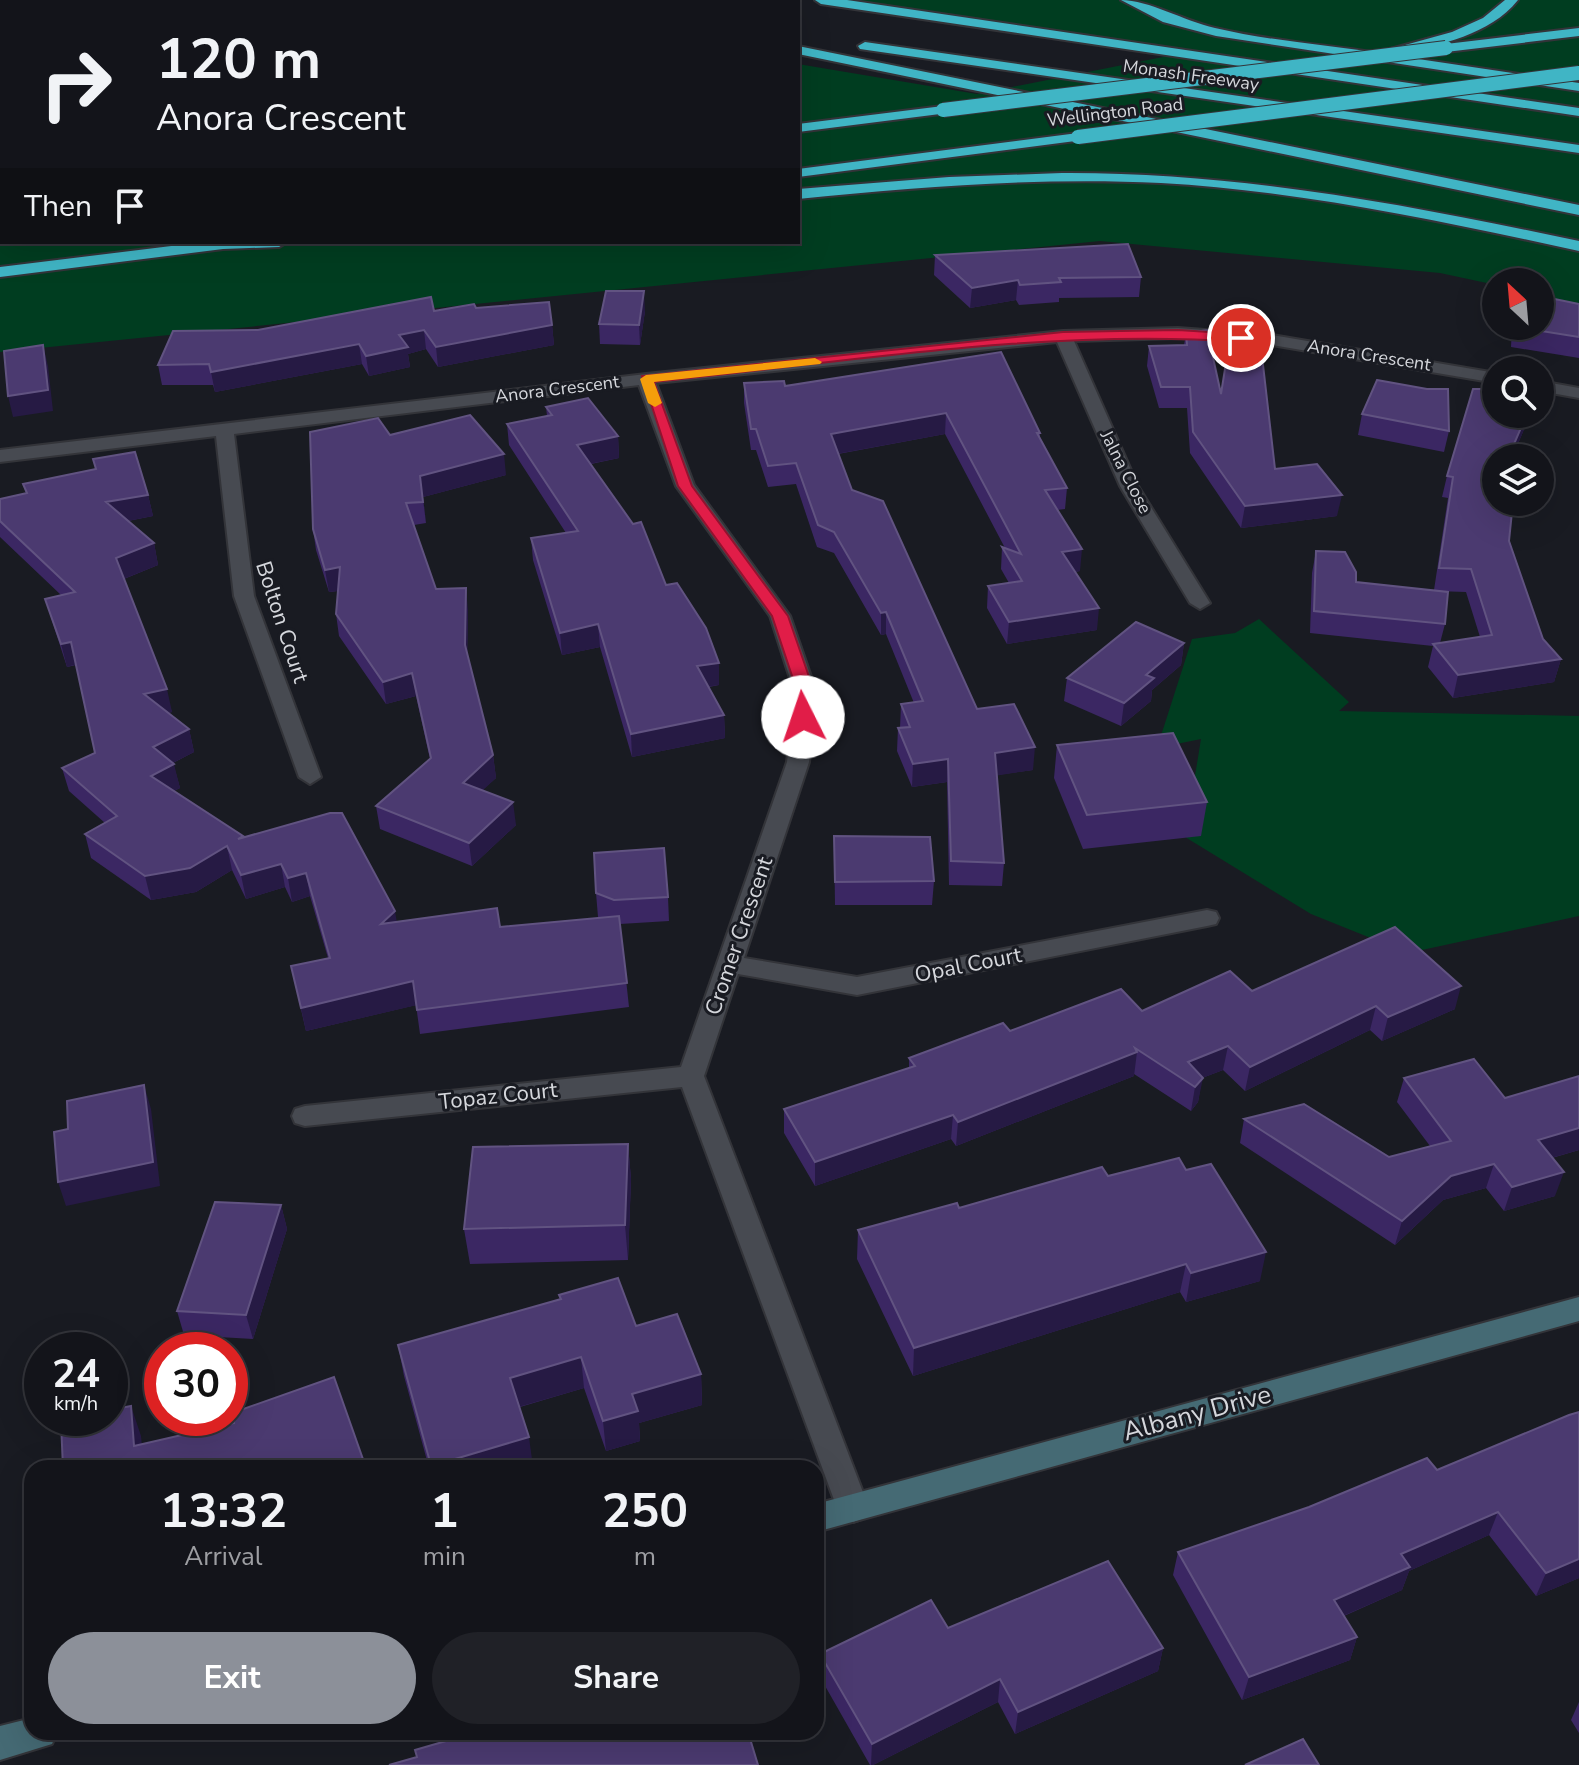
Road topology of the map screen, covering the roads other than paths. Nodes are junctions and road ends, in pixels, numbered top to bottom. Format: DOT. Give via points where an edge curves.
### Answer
graph roads {
  1 [pos="821,0"];
  2 [pos="1127,0"];
  3 [pos="1512,0"];
  4 [pos="1579,32"];
  5 [pos="800,36"];
  6 [pos="800,50"];
  7 [pos="1382,56"];
  8 [pos="1579,73"];
  9 [pos="1579,87"];
  10 [pos="1579,112"];
  11 [pos="800,128"];
  12 [pos="1579,149"];
  13 [pos="800,173"];
  14 [pos="800,194"];
  15 [pos="1579,210"];
  16 [pos="226,244"];
  17 [pos="254,244"];
  18 [pos="1579,246"];
  19 [pos="168,251"];
  20 [pos="0,272"];
  21 [pos="1063,336"];
  22 [pos="1482,376"];
  23 [pos="646,379"];
  24 [pos="1554,389"];
  25 [pos="1579,393"];
  26 [pos="224,429"];
  27 [pos="0,456"];
  28 [pos="1200,603"];
  29 [pos="310,777"];
  30 [pos="1207,918"];
  31 [pos="729,964"];
  32 [pos="691,1076"];
  33 [pos="305,1116"];
  34 [pos="1579,1309"];
  35 [pos="853,1508"];
  36 [pos="824,1516"];
  37 [pos="24,1736"];
  38 [pos="0,1743"];
  1 -- 10 [label="highway, Monash Freeway"];
  2 -- 9 [label="highway" via="1168,19 1216,32"];
  3 -- 7 [label="highway, bridge" via="1501,13 1472,28"];
  4 -- 7 [label="highway, Wellington Road, bridge"];
  5 -- 12 [label="highway, Monash Freeway"];
  6 -- 15 [label="highway"];
  7 -- 11 [label="highway, Wellington Road, bridge"];
  8 -- 13 [label="highway, Wellington Road, bridge"];
  14 -- 18 [label="highway" via="1014,179 1169,180 1420,212"];
  16 -- 19 [label="highway"];
  17 -- 19 [label="highway"];
  19 -- 20 [label="highway"];
  21 -- 22 [label="street, Anora Crescent" via="1178,333 1272,340"];
  21 -- 23 [label="street, Anora Crescent"];
  21 -- 28 [label="street, Jalna Close" via="1129,486"];
  23 -- 26 [label="street, Anora Crescent"];
  23 -- 31 [label="street, Cromer Crescent" via="685,486 780,616 806,694 798,762"];
  24 -- 25 [label="street"];
  26 -- 27 [label="street, Anora Crescent"];
  26 -- 29 [label="street, Bolton Court" via="244,596"];
  30 -- 31 [label="street, Opal Court" via="857,986"];
  31 -- 32 [label="street, Cromer Crescent"];
  32 -- 33 [label="street, Topaz Court"];
  32 -- 35 [label="street"];
  34 -- 35 [label="street, Albany Drive"];
  35 -- 36 [label="street, Albany Drive"];
  37 -- 38 [label="street"];
}
